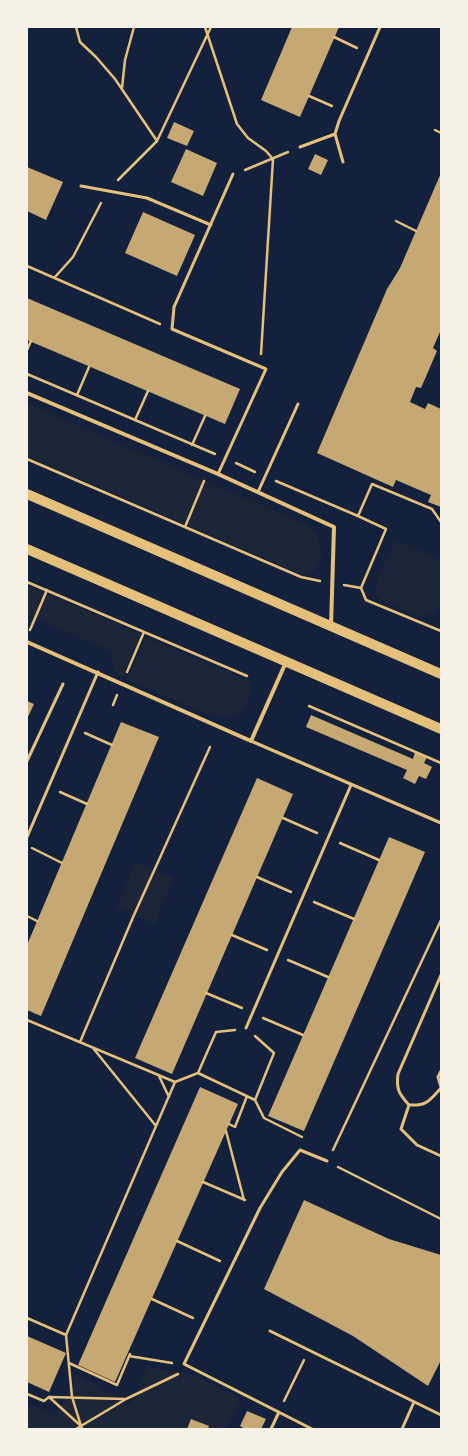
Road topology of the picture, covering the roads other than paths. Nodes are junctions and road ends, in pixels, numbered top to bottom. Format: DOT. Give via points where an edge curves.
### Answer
graph roads {
  1 [pos="380,27"];
  2 [pos="335,134"];
  3 [pos="300,147"];
  4 [pos="343,162"];
  5 [pos="233,174"];
  6 [pos="81,186"];
  7 [pos="212,225"];
  8 [pos="27,393"];
  9 [pos="298,404"];
  10 [pos="218,474"];
  11 [pos="258,492"];
  12 [pos="27,494"];
  13 [pos="27,549"];
  14 [pos="331,627"];
  15 [pos="27,642"];
  16 [pos="286,661"];
  17 [pos="98,672"];
  18 [pos="441,674"];
  19 [pos="63,684"];
  20 [pos="441,729"];
  21 [pos="251,741"];
  22 [pos="27,761"];
  23 [pos="351,785"];
  24 [pos="441,824"];
  25 [pos="27,837"];
  26 [pos="441,975"];
  27 [pos="246,1028"];
  28 [pos="441,1071"];
  29 [pos="441,1088"];
  30 [pos="409,1105"];
  31 [pos="441,1156"];
  32 [pos="327,1161"];
  33 [pos="270,1331"];
  34 [pos="414,1402"];
  35 [pos="278,1412"];
  36 [pos="441,1415"];
  37 [pos="270,1429"];
  38 [pos="312,1429"];
  39 [pos="402,1429"];
  1 -- 2 [label="lane"];
  2 -- 3 [label="lane"];
  2 -- 4 [label="lane"];
  5 -- 7 [label="lane"];
  6 -- 7 [label="lane" via="147,198"];
  7 -- 10 [label="lane" via="174,307 172,329 266,369"];
  8 -- 10 [label="street"];
  9 -- 11 [label="lane"];
  10 -- 11 [label="street"];
  11 -- 14 [label="street" via="334,527"];
  12 -- 14 [label="main road"];
  13 -- 16 [label="main road"];
  14 -- 18 [label="main road"];
  15 -- 17 [label="street"];
  16 -- 20 [label="main road"];
  16 -- 21 [label="street"];
  17 -- 21 [label="street"];
  17 -- 25 [label="lane"];
  19 -- 22 [label="lane"];
  21 -- 23 [label="lane"];
  23 -- 24 [label="lane"];
  23 -- 27 [label="lane"];
  26 -- 30 [label="lane" via="398,1074 397,1084 401,1096"];
  28 -- 29 [label="lane" via="438,1077"];
  29 -- 30 [label="lane" via="428,1102 420,1106"];
  30 -- 31 [label="lane" via="401,1129 417,1144"];
  32 -- 35 [label="lane" via="300,1150 282,1172 260,1208 184,1364"];
  33 -- 34 [label="lane"];
  34 -- 36 [label="lane"];
  34 -- 39 [label="lane"];
  35 -- 37 [label="lane"];
  35 -- 38 [label="lane"];
}
